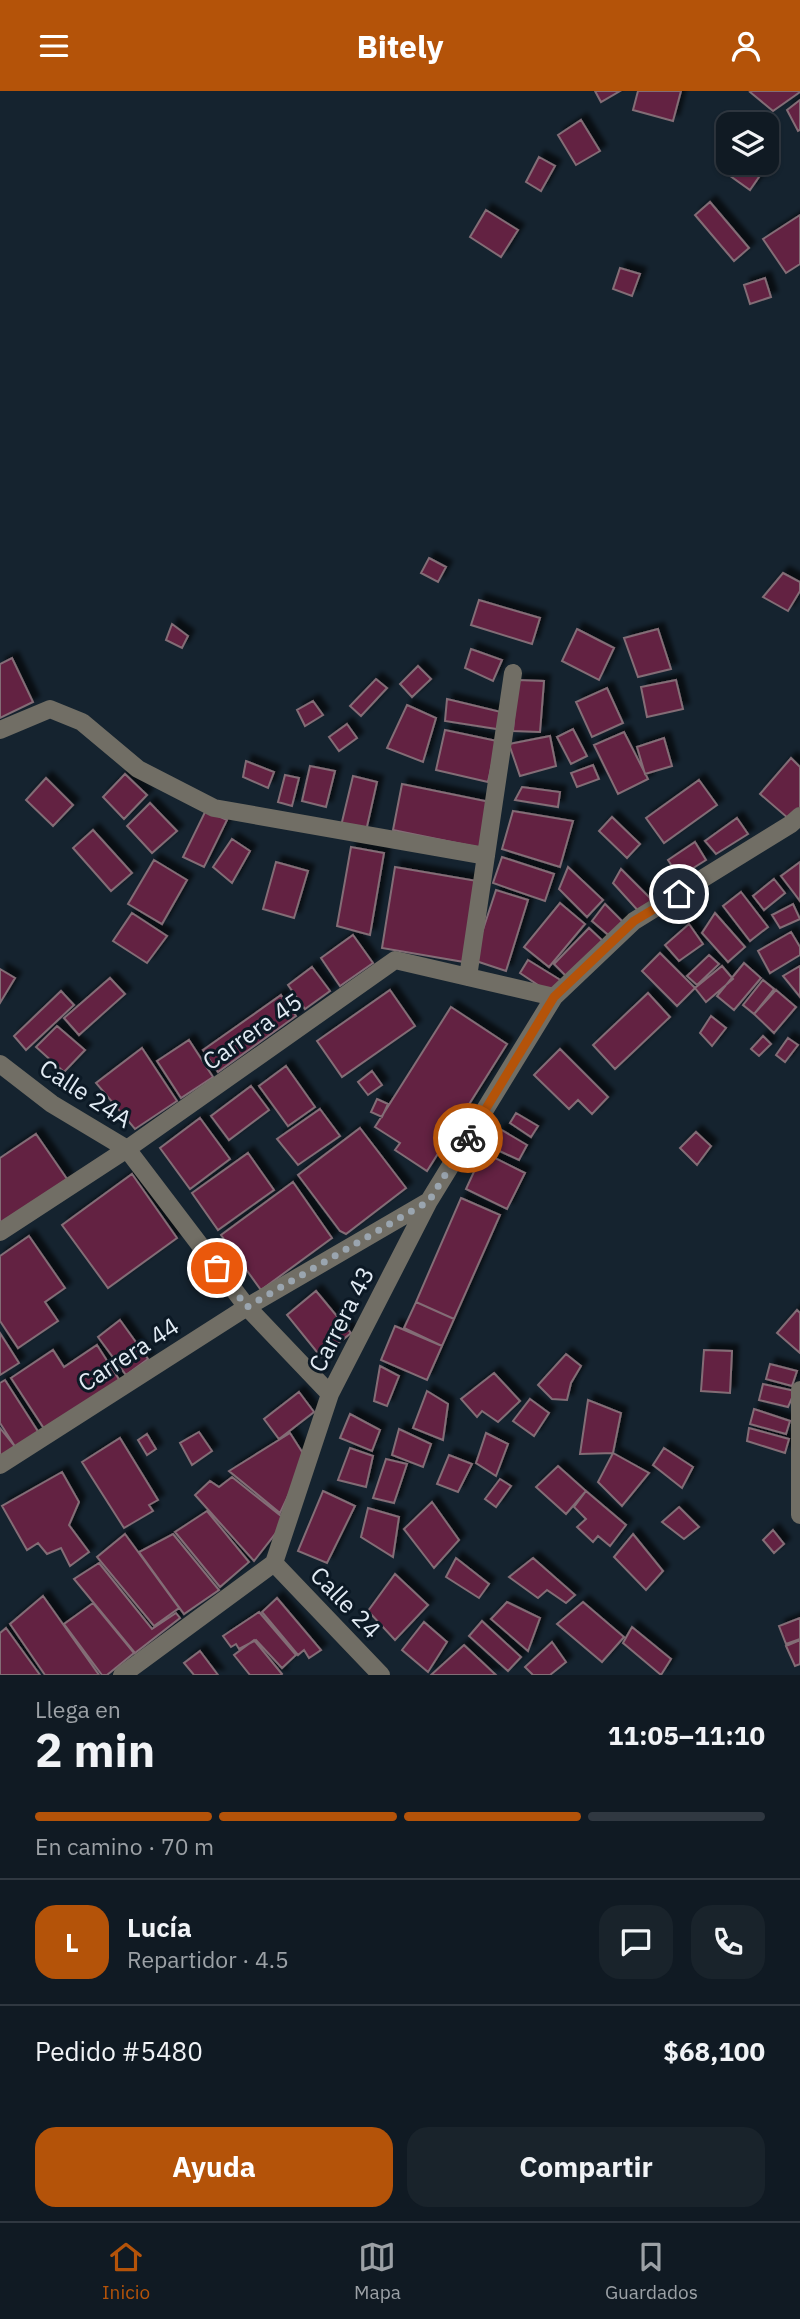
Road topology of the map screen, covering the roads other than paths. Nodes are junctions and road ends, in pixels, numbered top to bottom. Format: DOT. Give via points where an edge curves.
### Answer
graph roads {
  1 [pos="513,673"];
  2 [pos="0,730"];
  3 [pos="800,816"];
  4 [pos="486,856"];
  5 [pos="468,977"];
  6 [pos="554,997"];
  7 [pos="0,1064"];
  8 [pos="127,1149"];
  9 [pos="429,1201"];
  10 [pos="0,1232"];
  11 [pos="247,1307"];
  12 [pos="800,1390"];
  13 [pos="330,1394"];
  14 [pos="0,1465"];
  15 [pos="800,1515"];
  16 [pos="274,1563"];
  17 [pos="122,1675"];
  18 [pos="382,1675"];
  1 -- 4 [label="street"];
  2 -- 4 [label="street" via="50,709 82,722 138,769 214,808"];
  3 -- 6 [label="street, Carrera 43" via="634,921"];
  4 -- 5 [label="street"];
  5 -- 6 [label="street, Carrera 45"];
  5 -- 8 [label="street, Carrera 45" via="395,960"];
  6 -- 9 [label="street, Carrera 43"];
  7 -- 8 [label="street, Calle 24A" via="52,1104"];
  8 -- 10 [label="street, Carrera 45"];
  8 -- 11 [label="street, Calle 24A"];
  9 -- 11 [label="street, Carrera 44"];
  9 -- 13 [label="street, Carrera 43"];
  11 -- 13 [label="street, Calle 24A"];
  11 -- 14 [label="street, Carrera 44"];
  12 -- 15 [label="street"];
  13 -- 16 [label="street, Carrera 43"];
  16 -- 17 [label="street"];
  16 -- 18 [label="street, Calle 24"];
}
